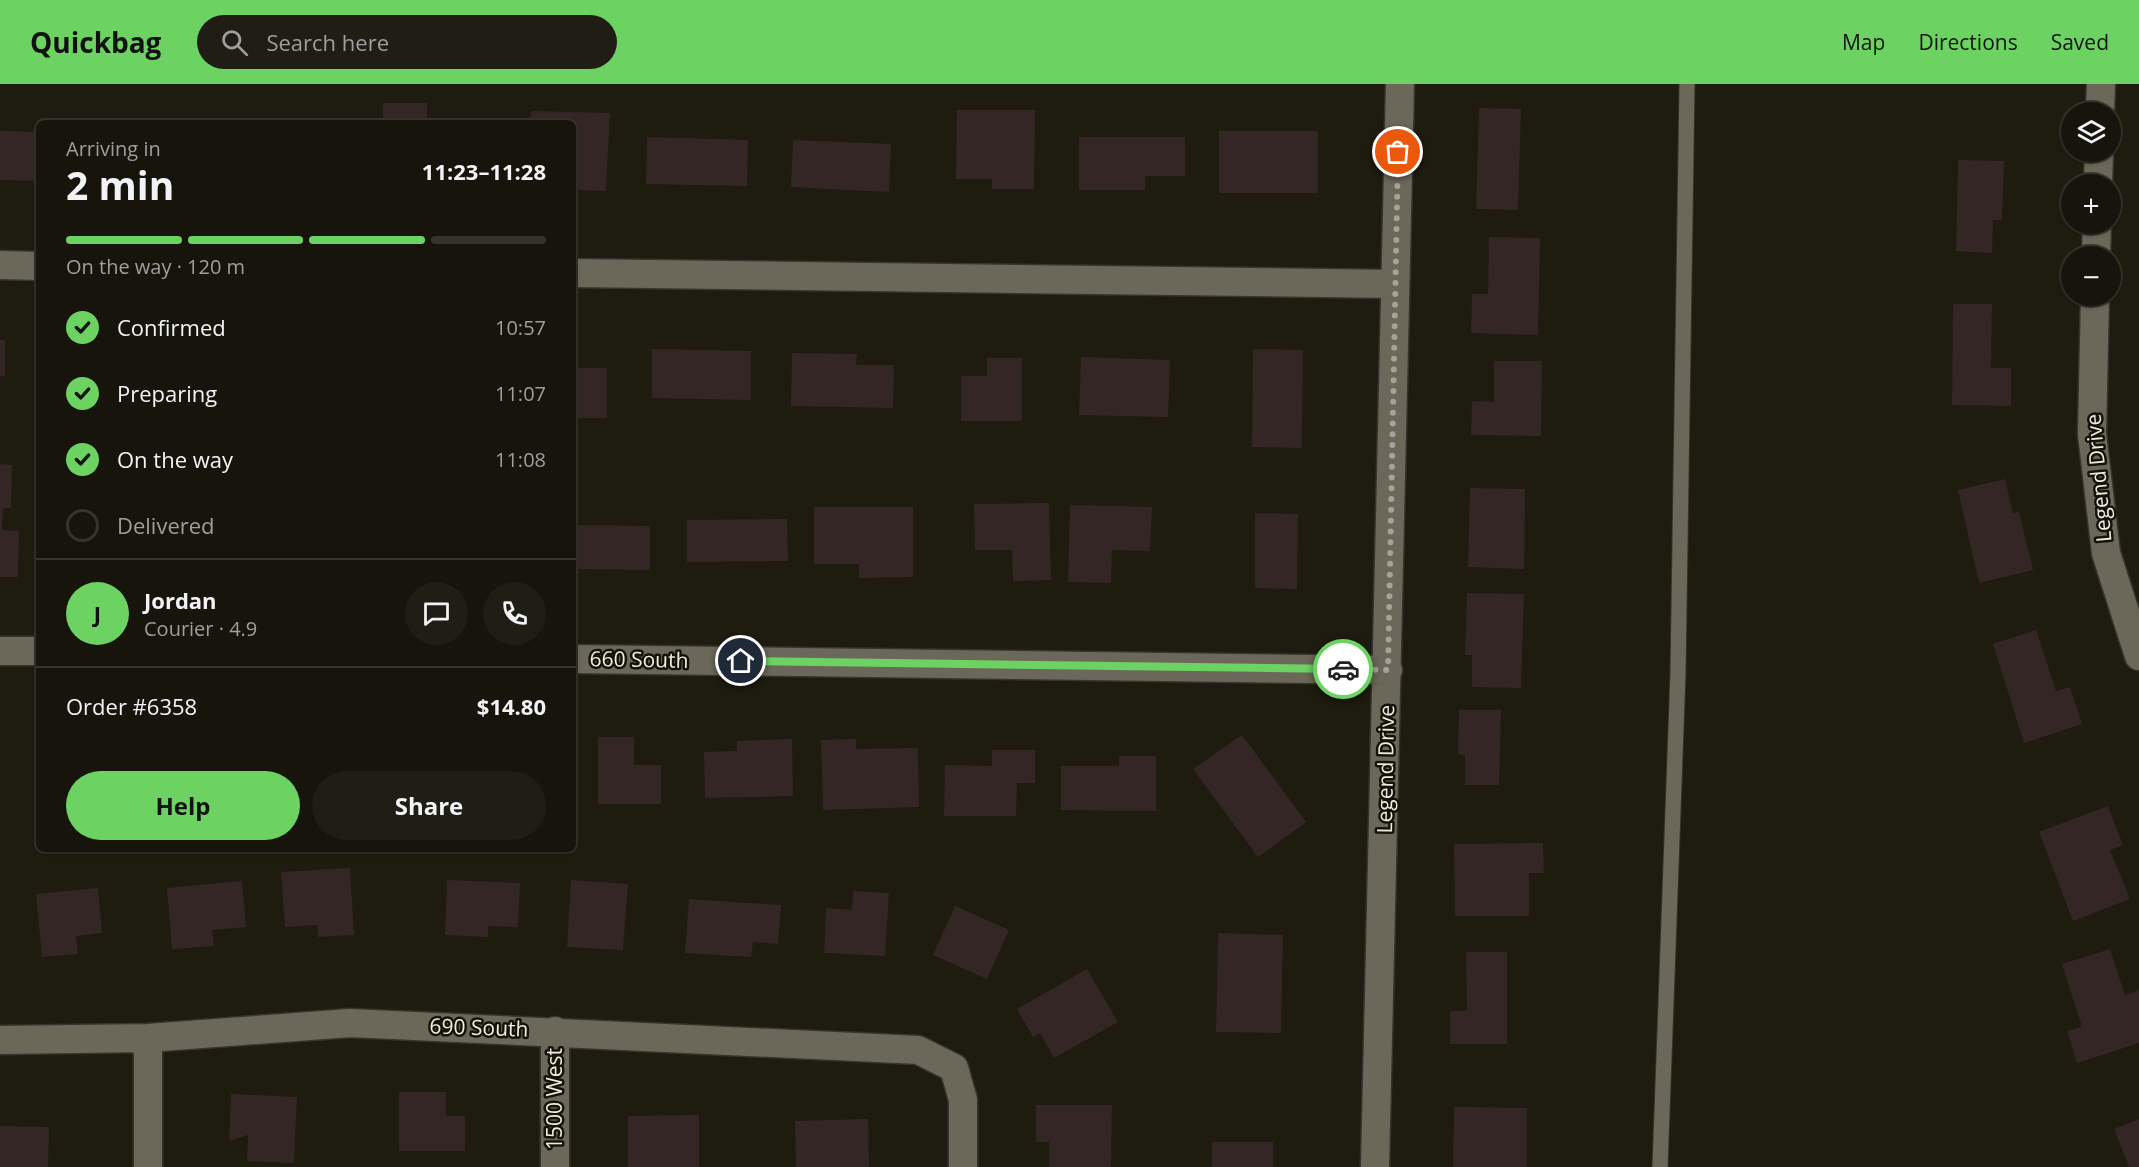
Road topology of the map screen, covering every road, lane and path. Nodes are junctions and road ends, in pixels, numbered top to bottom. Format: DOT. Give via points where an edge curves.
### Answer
graph roads {
  1 [pos="1400,84"];
  2 [pos="1687,84"];
  3 [pos="2101,84"];
  4 [pos="2100,102"];
  5 [pos="0,265"];
  6 [pos="36,266"];
  7 [pos="576,273"];
  8 [pos="1394,284"];
  9 [pos="2095,306"];
  10 [pos="0,651"];
  11 [pos="36,651"];
  12 [pos="2139,656"];
  13 [pos="576,659"];
  14 [pos="1388,670"];
  15 [pos="555,1031"];
  16 [pos="147,1038"];
  17 [pos="0,1040"];
  18 [pos="148,1167"];
  19 [pos="555,1167"];
  20 [pos="963,1167"];
  21 [pos="1375,1167"];
  22 [pos="1660,1167"];
  1 -- 8 [label="street, Legend Drive"];
  2 -- 22 [label="lane" via="1678,673"];
  3 -- 4 [label="street"];
  5 -- 6 [label="street"];
  7 -- 8 [label="street"];
  8 -- 14 [label="street, Legend Drive"];
  9 -- 12 [label="street, Legend Drive" via="2092,434 2106,553"];
  10 -- 11 [label="street"];
  13 -- 14 [label="street, 660 South"];
  14 -- 21 [label="street, Legend Drive"];
  15 -- 16 [label="street, 690 South" via="350,1023"];
  15 -- 19 [label="street, 1500 West"];
  15 -- 20 [label="street, 690 South" via="918,1050 954,1068 963,1100"];
  16 -- 17 [label="street, 690 South"];
  16 -- 18 [label="street"];
}
